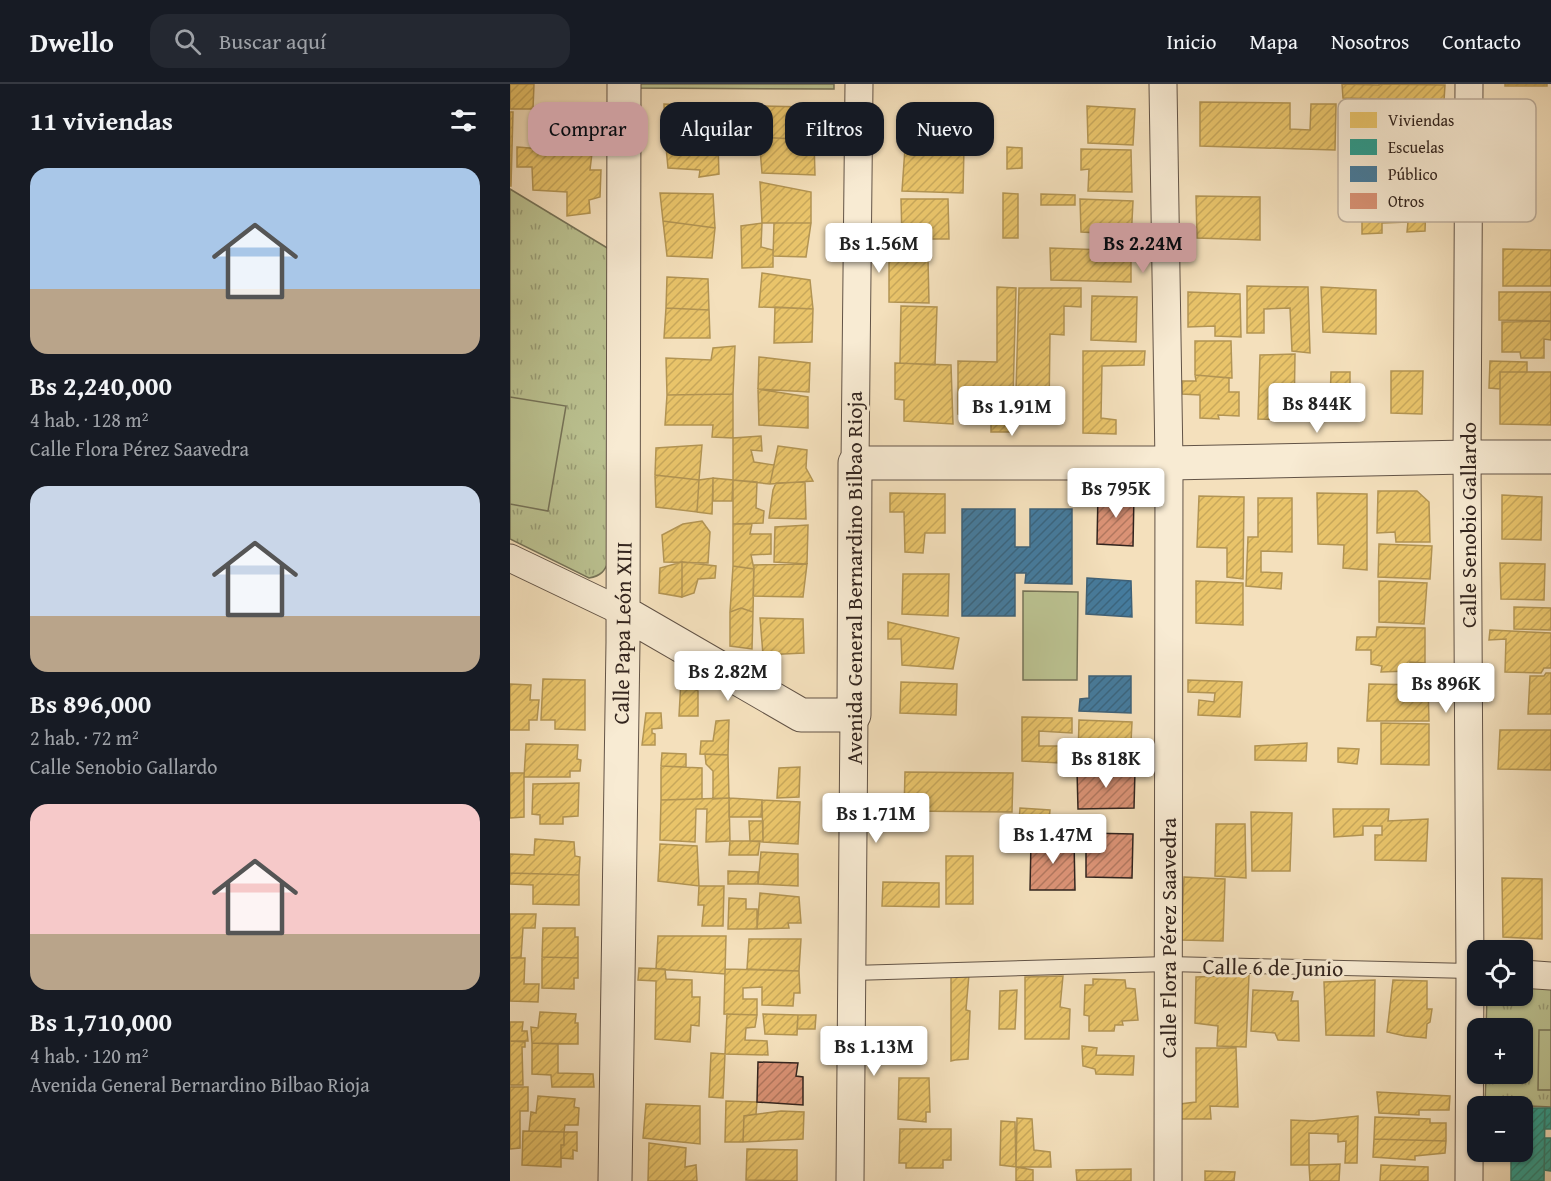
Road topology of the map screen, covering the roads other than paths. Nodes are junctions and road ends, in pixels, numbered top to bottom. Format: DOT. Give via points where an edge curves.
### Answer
graph roads {
  1 [pos="624,84"];
  2 [pos="859,84"];
  3 [pos="1163,84"];
  4 [pos="1469,84"];
  5 [pos="1469,99"];
  6 [pos="1468,222"];
  7 [pos="1467,457"];
  8 [pos="1551,457"];
  9 [pos="855,463"];
  10 [pos="1169,463"];
  11 [pos="511,562"];
  12 [pos="623,612"];
  13 [pos="854,715"];
  14 [pos="1474,940"];
  15 [pos="1168,964"];
  16 [pos="1467,971"];
  17 [pos="852,973"];
  18 [pos="1533,975"];
  19 [pos="1551,976"];
  20 [pos="1473,1006"];
  21 [pos="615,1181"];
  22 [pos="850,1181"];
  23 [pos="1168,1181"];
  24 [pos="1469,1181"];
  1 -- 12 [label="street, Calle Papa León XIII"];
  2 -- 9 [label="street, Avenida General Bernardino Bilbao Rioja"];
  3 -- 10 [label="street, Calle Flora Pérez Saavedra"];
  4 -- 5 [label="street, Calle Senobio Gallardo"];
  6 -- 7 [label="street, Calle Senobio Gallardo"];
  7 -- 8 [label="street"];
  7 -- 10 [label="street"];
  7 -- 14 [label="street, Calle Senobio Gallardo"];
  9 -- 10 [label="street"];
  9 -- 13 [label="street, Avenida General Bernardino Bilbao Rioja"];
  10 -- 15 [label="street, Calle Flora Pérez Saavedra"];
  11 -- 12 [label="street"];
  12 -- 13 [label="street" via="801,715"];
  12 -- 21 [label="street, Calle Papa León XIII"];
  13 -- 17 [label="street, Avenida General Bernardino Bilbao Rioja"];
  15 -- 16 [label="lane, Calle 6 de Junio"];
  15 -- 17 [label="lane, Calle 6 de Junio"];
  15 -- 23 [label="street, Calle Flora Pérez Saavedra"];
  17 -- 22 [label="street, Avenida General Bernardino Bilbao Rioja"];
  18 -- 19 [label="street"];
  20 -- 24 [label="street, Calle Senobio Gallardo"];
}
